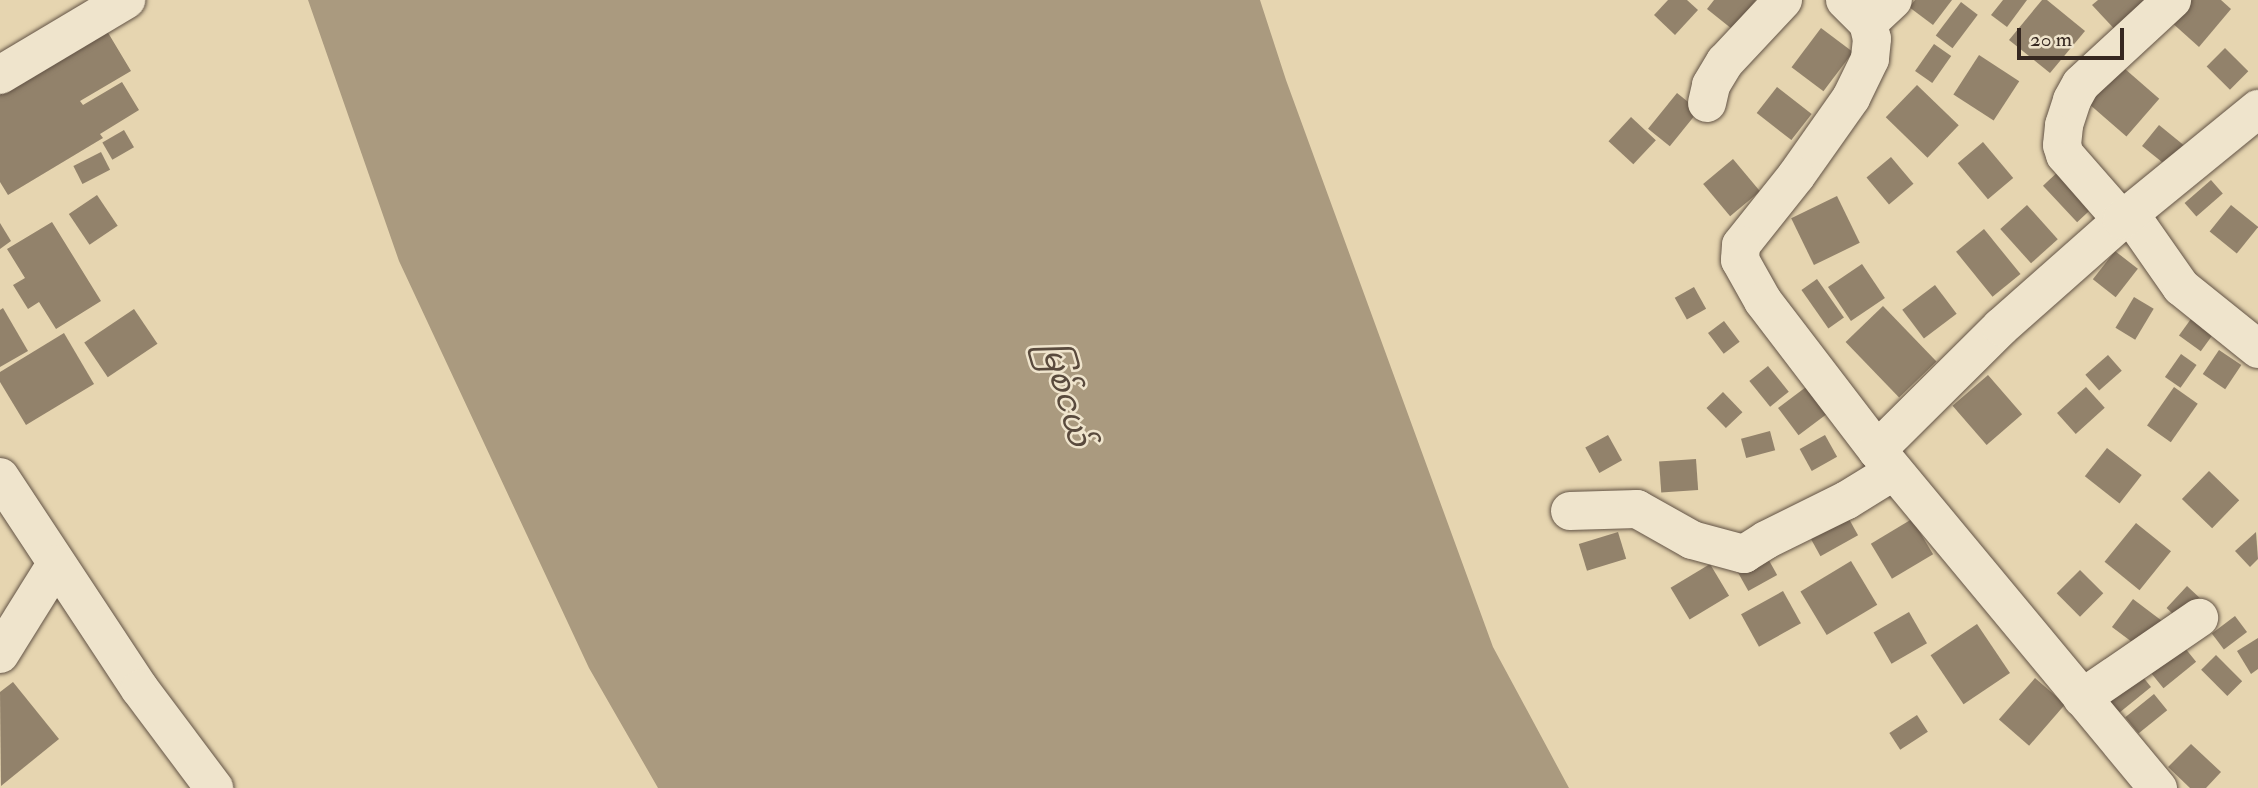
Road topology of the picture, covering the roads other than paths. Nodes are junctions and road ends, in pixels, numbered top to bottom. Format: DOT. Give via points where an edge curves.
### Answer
graph roads {
  1 [pos="127,0"];
  2 [pos="1783,0"];
  3 [pos="2172,0"];
  4 [pos="1868,8"];
  5 [pos="0,75"];
  6 [pos="1707,103"];
  7 [pos="2258,109"];
  8 [pos="2126,217"];
  9 [pos="2258,349"];
  10 [pos="1886,460"];
  11 [pos="0,477"];
  12 [pos="1570,512"];
  13 [pos="56,564"];
  14 [pos="2199,618"];
  15 [pos="0,654"];
  16 [pos="2082,698"];
  17 [pos="2139,780"];
  18 [pos="214,788"];
  1 -- 5 [label="street"];
  2 -- 6 [label="street" via="1725,62 1711,85"];
  3 -- 8 [label="street" via="2081,84 2064,125 2065,155"];
  4 -- 10 [label="street" via="1870,59 1851,98 1741,245 1740,260 1763,301"];
  7 -- 8 [label="street"];
  8 -- 9 [label="street" via="2180,287"];
  8 -- 10 [label="street" via="2001,327"];
  10 -- 12 [label="street" via="1847,500 1744,554 1692,541 1637,509"];
  10 -- 16 [label="street"];
  11 -- 13 [label="street"];
  13 -- 15 [label="street"];
  13 -- 18 [label="street"];
  14 -- 16 [label="street"];
  16 -- 17 [label="street"];
}
